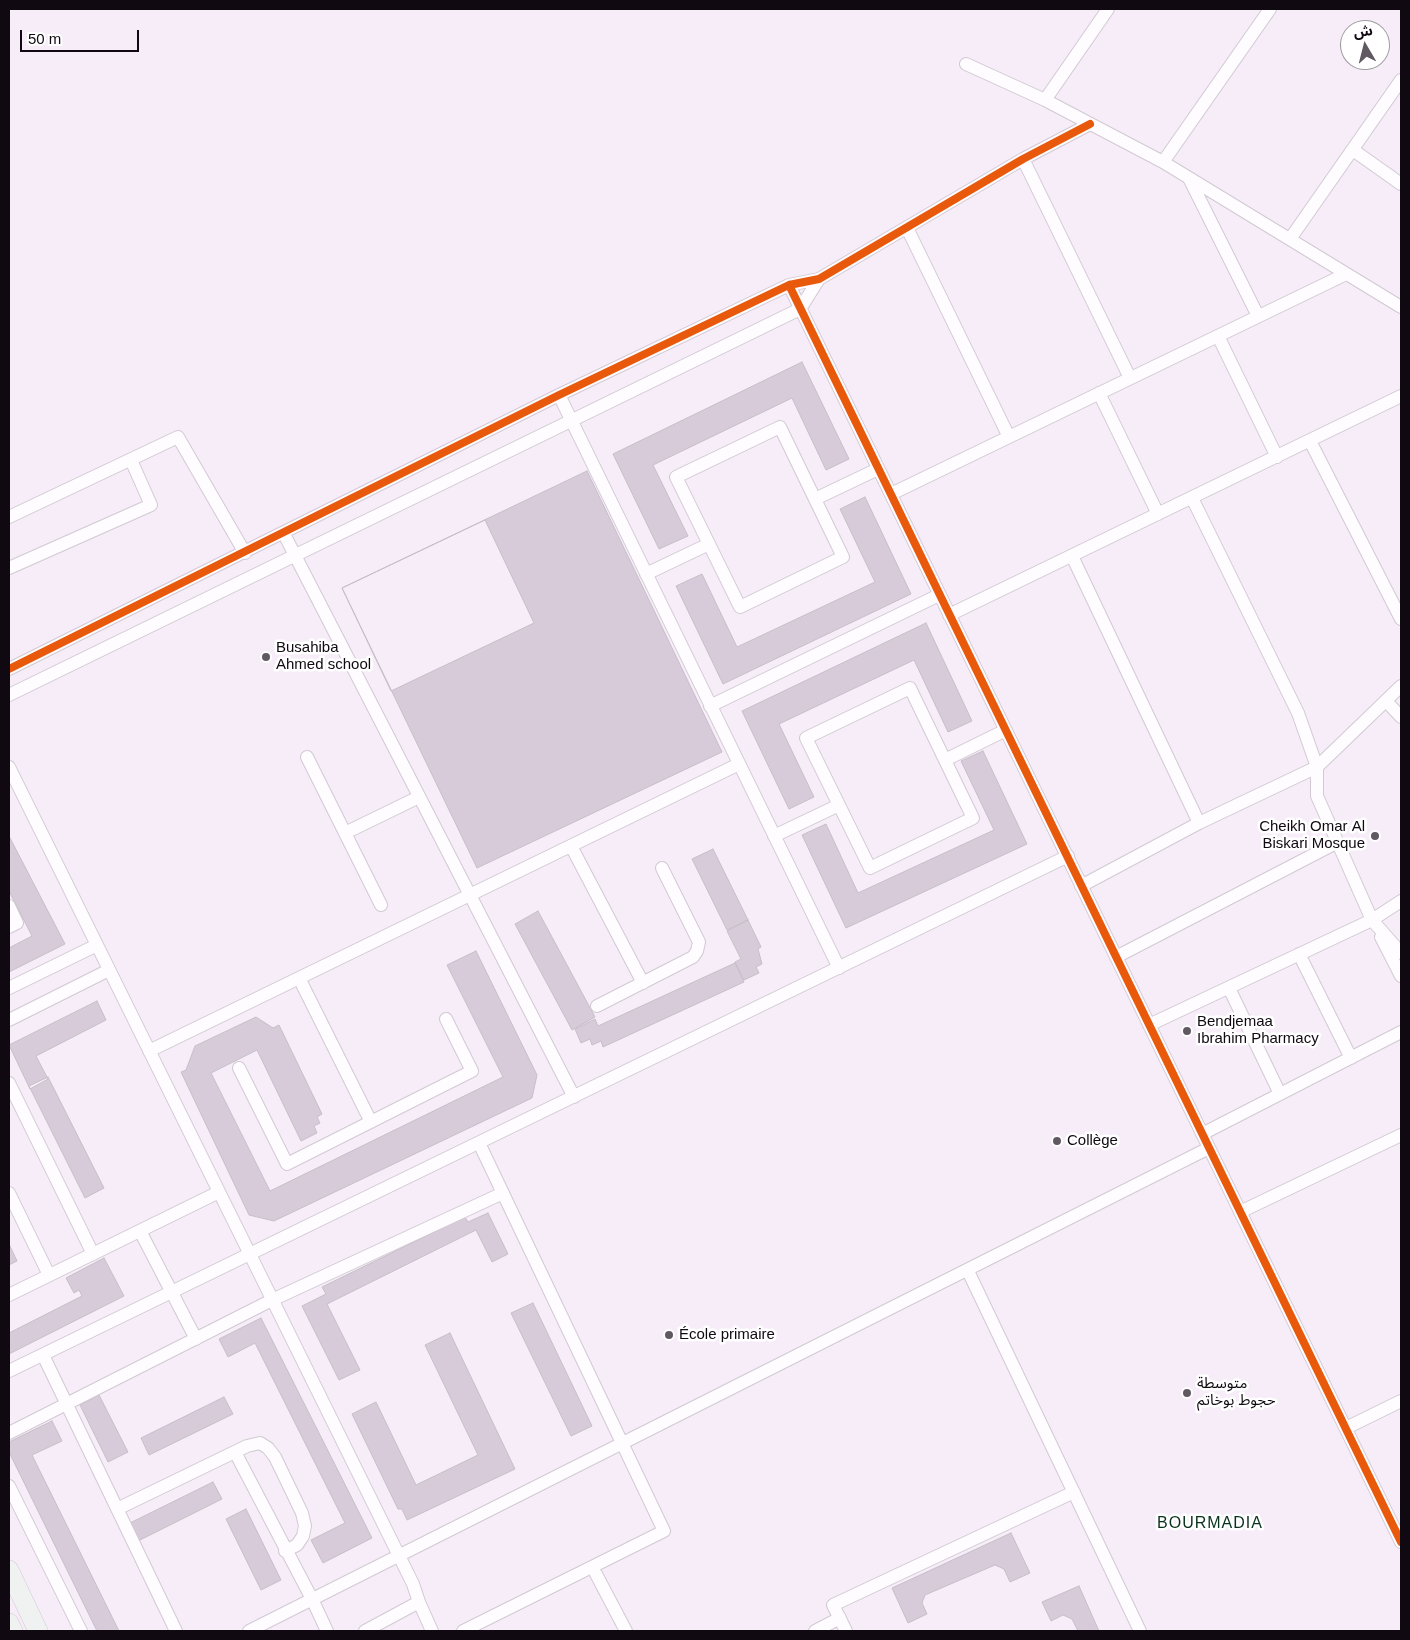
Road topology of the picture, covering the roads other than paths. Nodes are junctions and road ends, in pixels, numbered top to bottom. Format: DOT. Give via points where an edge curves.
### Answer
graph roads {
  1 [pos="1108,9"];
  2 [pos="1270,9"];
  3 [pos="966,64"];
  4 [pos="1401,80"];
  5 [pos="1045,100"];
  6 [pos="1090,124"];
  7 [pos="1352,150"];
  8 [pos="1023,159"];
  9 [pos="1163,162"];
  10 [pos="1189,178"];
  11 [pos="1401,184"];
  12 [pos="907,228"];
  13 [pos="1290,239"];
  14 [pos="1346,274"];
  15 [pos="819,279"];
  16 [pos="788,285"];
  17 [pos="1401,307"];
  18 [pos="800,309"];
  19 [pos="1258,316"];
  20 [pos="1218,336"];
  21 [pos="1130,378"];
  22 [pos="1099,394"];
  23 [pos="559,395"];
  24 [pos="1401,396"];
  25 [pos="572,422"];
  26 [pos="1009,437"];
  27 [pos="1310,441"];
  28 [pos="1276,457"];
  29 [pos="130,460"];
  30 [pos="878,468"];
  31 [pos="891,494"];
  32 [pos="1192,498"];
  33 [pos="815,499"];
  34 [pos="1158,514"];
  35 [pos="9,517"];
  36 [pos="284,534"];
  37 [pos="709,544"];
  38 [pos="245,553"];
  39 [pos="296,556"];
  40 [pos="1072,556"];
  41 [pos="9,568"];
  42 [pos="646,574"];
  43 [pos="940,594"];
  44 [pos="950,615"];
  45 [pos="1401,618"];
  46 [pos="9,669"];
  47 [pos="1401,686"];
  48 [pos="9,695"];
  49 [pos="1386,701"];
  50 [pos="710,706"];
  51 [pos="1401,717"];
  52 [pos="1006,730"];
  53 [pos="307,756"];
  54 [pos="945,760"];
  55 [pos="739,764"];
  56 [pos="9,767"];
  57 [pos="1317,767"];
  58 [pos="419,797"];
  59 [pos="839,805"];
  60 [pos="1199,823"];
  61 [pos="345,833"];
  62 [pos="774,836"];
  63 [pos="1338,842"];
  64 [pos="571,846"];
  65 [pos="1068,856"];
  66 [pos="662,868"];
  67 [pos="1081,886"];
  68 [pos="470,895"];
  69 [pos="1401,901"];
  70 [pos="381,905"];
  71 [pos="9,906"];
  72 [pos="1372,920"];
  73 [pos="9,927"];
  74 [pos="97,945"];
  75 [pos="1401,953"];
  76 [pos="1299,954"];
  77 [pos="1116,957"];
  78 [pos="839,968"];
  79 [pos="109,970"];
  80 [pos="1401,976"];
  81 [pos="298,978"];
  82 [pos="643,983"];
  83 [pos="9,988"];
  84 [pos="1229,988"];
  85 [pos="597,1006"];
  86 [pos="446,1019"];
  87 [pos="9,1020"];
  88 [pos="1149,1025"];
  89 [pos="1401,1032"];
  90 [pos="150,1051"];
  91 [pos="1352,1058"];
  92 [pos="239,1068"];
  93 [pos="9,1083"];
  94 [pos="1280,1094"];
  95 [pos="574,1097"];
  96 [pos="370,1122"];
  97 [pos="1202,1134"];
  98 [pos="1401,1135"];
  99 [pos="479,1143"];
  100 [pos="1209,1148"];
  101 [pos="219,1192"];
  102 [pos="9,1193"];
  103 [pos="503,1193"];
  104 [pos="1240,1212"];
  105 [pos="140,1231"];
  106 [pos="93,1254"];
  107 [pos="251,1254"];
  108 [pos="968,1271"];
  109 [pos="49,1275"];
  110 [pos="172,1292"];
  111 [pos="9,1295"];
  112 [pos="272,1300"];
  113 [pos="196,1339"];
  114 [pos="43,1355"];
  115 [pos="9,1372"];
  116 [pos="1401,1401"];
  117 [pos="67,1405"];
  118 [pos="1346,1428"];
  119 [pos="9,1433"];
  120 [pos="622,1444"];
  121 [pos="235,1452"];
  122 [pos="9,1486"];
  123 [pos="1074,1492"];
  124 [pos="117,1509"];
  125 [pos="1401,1542"];
  126 [pos="285,1551"];
  127 [pos="399,1556"];
  128 [pos="9,1570"];
  129 [pos="596,1574"];
  130 [pos="312,1599"];
  131 [pos="419,1602"];
  132 [pos="840,1618"];
  133 [pos="9,1623"];
  134 [pos="13,1631"];
  135 [pos="38,1631"];
  136 [pos="81,1631"];
  137 [pos="176,1631"];
  138 [pos="249,1631"];
  139 [pos="327,1631"];
  140 [pos="365,1631"];
  141 [pos="432,1631"];
  142 [pos="462,1631"];
  143 [pos="626,1631"];
  144 [pos="815,1631"];
  145 [pos="846,1631"];
  146 [pos="1140,1631"];
  1 -- 5 [label="street"];
  2 -- 9 [label="street"];
  3 -- 5 [label="street"];
  4 -- 7 [label="street"];
  5 -- 6 [label="street"];
  6 -- 8 [label="street"];
  6 -- 9 [label="street"];
  7 -- 11 [label="street"];
  7 -- 13 [label="street"];
  8 -- 12 [label="street"];
  8 -- 21 [label="street"];
  9 -- 10 [label="street"];
  10 -- 13 [label="street"];
  10 -- 19 [label="street"];
  12 -- 15 [label="street"];
  12 -- 26 [label="street"];
  13 -- 14 [label="street"];
  14 -- 17 [label="street"];
  14 -- 19 [label="street"];
  15 -- 16 [label="street"];
  15 -- 18 [label="street"];
  16 -- 18 [label="street"];
  16 -- 23 [label="street"];
  18 -- 25 [label="street"];
  18 -- 30 [label="street"];
  19 -- 20 [label="street"];
  20 -- 21 [label="street"];
  20 -- 28 [label="street"];
  21 -- 22 [label="street"];
  22 -- 26 [label="street"];
  22 -- 34 [label="street"];
  23 -- 25 [label="street"];
  23 -- 36 [label="street"];
  24 -- 27 [label="street"];
  25 -- 39 [label="street"];
  25 -- 42 [label="street"];
  26 -- 31 [label="street"];
  27 -- 28 [label="street"];
  27 -- 45 [label="street"];
  28 -- 32 [label="street"];
  29 -- 35 [label="street"];
  29 -- 38 [label="street" via="178,437"];
  29 -- 41 [label="street" via="151,505"];
  30 -- 31 [label="street"];
  30 -- 33 [label="street"];
  31 -- 43 [label="street"];
  32 -- 34 [label="street"];
  32 -- 57 [label="street" via="1298,713"];
  33 -- 37 [label="street" via="844,557 740,607"];
  33 -- 37 [label="street" via="780,427 676,477"];
  34 -- 40 [label="street"];
  36 -- 38 [label="street"];
  36 -- 39 [label="street"];
  37 -- 42 [label="street"];
  38 -- 46 [label="street"];
  39 -- 48 [label="street"];
  39 -- 58 [label="street"];
  40 -- 44 [label="street"];
  40 -- 60 [label="street"];
  42 -- 50 [label="street"];
  43 -- 44 [label="street"];
  43 -- 50 [label="street"];
  44 -- 52 [label="street"];
  47 -- 49 [label="street"];
  49 -- 51 [label="street"];
  49 -- 57 [label="street"];
  50 -- 55 [label="street"];
  52 -- 54 [label="street"];
  52 -- 65 [label="street"];
  53 -- 61 [label="street"];
  54 -- 59 [label="street" via="974,818 870,868"];
  54 -- 59 [label="street" via="910,688 806,738"];
  55 -- 62 [label="street"];
  55 -- 64 [label="street"];
  56 -- 74 [label="street"];
  57 -- 60 [label="street"];
  57 -- 63 [label="street" via="1318,796"];
  58 -- 61 [label="street"];
  58 -- 68 [label="street"];
  59 -- 62 [label="street"];
  60 -- 67 [label="street"];
  61 -- 70 [label="street"];
  62 -- 78 [label="street"];
  63 -- 72 [label="street"];
  63 -- 77 [label="street"];
  64 -- 68 [label="street"];
  64 -- 82 [label="street"];
  65 -- 67 [label="street"];
  65 -- 78 [label="street"];
  66 -- 82 [label="street" via="699,942 693,957"];
  67 -- 77 [label="street"];
  68 -- 81 [label="street"];
  68 -- 95 [label="street"];
  69 -- 72 [label="street"];
  71 -- 73 [label="street" via="17,923"];
  72 -- 75 [label="street"];
  72 -- 76 [label="street"];
  72 -- 80 [label="street"];
  74 -- 79 [label="street"];
  74 -- 83 [label="street"];
  76 -- 84 [label="street"];
  76 -- 91 [label="street"];
  77 -- 88 [label="street"];
  78 -- 95 [label="street"];
  79 -- 87 [label="street"];
  79 -- 90 [label="street"];
  81 -- 90 [label="street"];
  81 -- 96 [label="street"];
  82 -- 85 [label="street"];
  84 -- 88 [label="street"];
  84 -- 94 [label="street"];
  86 -- 96 [label="street" via="472,1071"];
  88 -- 97 [label="street"];
  89 -- 91 [label="street"];
  90 -- 101 [label="street"];
  91 -- 94 [label="street"];
  92 -- 96 [label="street" via="287,1164"];
  93 -- 106 [label="street"];
  94 -- 97 [label="street"];
  95 -- 99 [label="street"];
  97 -- 100 [label="street"];
  98 -- 104 [label="street"];
  99 -- 103 [label="street"];
  99 -- 107 [label="street"];
  100 -- 104 [label="street"];
  100 -- 108 [label="street"];
  101 -- 105 [label="street"];
  101 -- 107 [label="street"];
  102 -- 109 [label="street"];
  103 -- 112 [label="street"];
  103 -- 120 [label="street"];
  104 -- 118 [label="street"];
  105 -- 106 [label="street"];
  105 -- 110 [label="street"];
  106 -- 109 [label="street"];
  107 -- 110 [label="street"];
  107 -- 112 [label="street"];
  108 -- 120 [label="street"];
  108 -- 123 [label="street"];
  109 -- 111 [label="street"];
  110 -- 113 [label="street"];
  110 -- 114 [label="street"];
  112 -- 113 [label="street"];
  112 -- 127 [label="street"];
  113 -- 117 [label="street"];
  114 -- 115 [label="street"];
  114 -- 117 [label="street"];
  116 -- 118 [label="street"];
  117 -- 119 [label="street"];
  117 -- 124 [label="street"];
  118 -- 125 [label="street"];
  120 -- 127 [label="street"];
  120 -- 142 [label="street" via="664,1531"];
  121 -- 124 [label="street"];
  121 -- 126 [label="street"];
  121 -- 126 [label="street" via="260,1443 274,1457 306,1526 304,1536"];
  122 -- 136 [label="street"];
  123 -- 132 [label="street" via="833,1604"];
  123 -- 146 [label="street"];
  124 -- 137 [label="street"];
  126 -- 130 [label="street"];
  127 -- 130 [label="street"];
  127 -- 131 [label="street"];
  128 -- 135 [label="main road"];
  129 -- 143 [label="street"];
  130 -- 138 [label="street"];
  130 -- 139 [label="street"];
  131 -- 140 [label="street"];
  131 -- 141 [label="street"];
  132 -- 144 [label="street"];
  132 -- 145 [label="street"];
  133 -- 134 [label="main road"];
}
